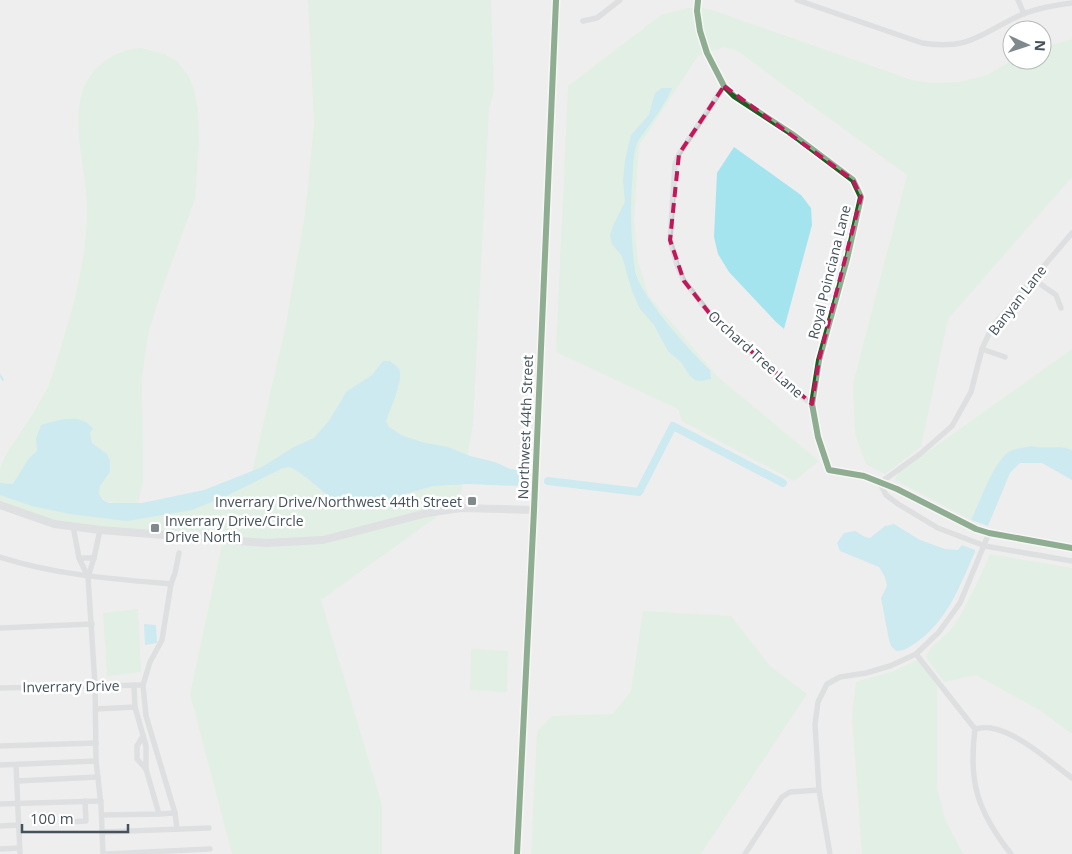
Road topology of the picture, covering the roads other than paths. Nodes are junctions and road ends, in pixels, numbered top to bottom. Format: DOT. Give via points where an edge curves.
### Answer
graph roads {
  1 [pos="556,0"];
  2 [pos="620,0"];
  3 [pos="698,0"];
  4 [pos="797,0"];
  5 [pos="1018,0"];
  6 [pos="1072,3"];
  7 [pos="1024,14"];
  8 [pos="583,21"];
  9 [pos="724,86"];
  10 [pos="1072,233"];
  11 [pos="1033,279"];
  12 [pos="1061,308"];
  13 [pos="982,349"];
  14 [pos="1005,357"];
  15 [pos="812,404"];
  16 [pos="880,483"];
  17 [pos="0,505"];
  18 [pos="534,510"];
  19 [pos="73,526"];
  20 [pos="100,530"];
  21 [pos="989,533"];
  22 [pos="985,546"];
  23 [pos="1072,548"];
  24 [pos="179,553"];
  25 [pos="0,557"];
  26 [pos="78,558"];
  27 [pos="94,558"];
  28 [pos="1072,561"];
  29 [pos="88,577"];
  30 [pos="171,584"];
  31 [pos="92,624"];
  32 [pos="0,628"];
  33 [pos="916,654"];
  34 [pos="95,685"];
  35 [pos="134,685"];
  36 [pos="143,685"];
  37 [pos="0,688"];
  38 [pos="135,707"];
  39 [pos="96,709"];
  40 [pos="975,729"];
  41 [pos="143,736"];
  42 [pos="96,743"];
  43 [pos="0,746"];
  44 [pos="96,761"];
  45 [pos="0,765"];
  46 [pos="16,765"];
  47 [pos="146,769"];
  48 [pos="98,777"];
  49 [pos="1072,778"];
  50 [pos="16,781"];
  51 [pos="819,790"];
  52 [pos="101,801"];
  53 [pos="85,802"];
  54 [pos="18,803"];
  55 [pos="0,804"];
  56 [pos="175,813"];
  57 [pos="159,814"];
  58 [pos="102,815"];
  59 [pos="68,822"];
  60 [pos="19,825"];
  61 [pos="0,826"];
  62 [pos="209,828"];
  63 [pos="177,829"];
  64 [pos="102,832"];
  65 [pos="0,849"];
  66 [pos="210,849"];
  67 [pos="20,851"];
  68 [pos="103,854"];
  69 [pos="107,854"];
  70 [pos="517,854"];
  71 [pos="745,854"];
  72 [pos="830,854"];
  73 [pos="1012,854"];
  1 -- 18 [label="street, Northwest 44th Street"];
  2 -- 8 [label="street" via="597,18"];
  3 -- 9 [label="street, Royal Poinciana Lane" via="700,31"];
  4 -- 7 [label="street" via="936,46 957,45 978,38"];
  5 -- 7 [label="street"];
  6 -- 7 [label="street"];
  9 -- 15 [label="street, Orchard Tree Lane" via="675,164 670,240 684,281 714,319"];
  9 -- 15 [label="street, Royal Poinciana Lane" via="853,180 861,197 819,360"];
  10 -- 11 [label="street, Banyan Lane"];
  11 -- 12 [label="street" via="1056,295"];
  11 -- 13 [label="street, Banyan Lane" via="992,327"];
  13 -- 14 [label="street"];
  13 -- 16 [label="street, Banyan Lane" via="971,392 952,426"];
  15 -- 16 [label="street, Royal Poinciana Lane" via="818,437 830,470 864,476"];
  16 -- 21 [label="street"];
  16 -- 22 [label="street" via="886,495 898,504 938,528"];
  17 -- 19 [label="street" via="54,524"];
  18 -- 20 [label="street" via="461,508 427,513 323,540 266,543"];
  18 -- 70 [label="street, Northwest 44th Street"];
  19 -- 20 [label="street"];
  19 -- 26 [label="street"];
  20 -- 27 [label="street"];
  21 -- 22 [label="street"];
  21 -- 23 [label="street"];
  22 -- 28 [label="street"];
  22 -- 33 [label="street" via="960,603 939,632"];
  24 -- 30 [label="street"];
  25 -- 29 [label="street"];
  26 -- 27 [label="street"];
  26 -- 29 [label="street"];
  27 -- 29 [label="street"];
  29 -- 30 [label="street"];
  29 -- 31 [label="street"];
  30 -- 36 [label="street" via="162,640"];
  31 -- 32 [label="street"];
  31 -- 34 [label="street"];
  33 -- 40 [label="street"];
  33 -- 51 [label="street" via="890,666 840,677 827,684 818,702 815,724"];
  34 -- 35 [label="street, Inverrary Drive"];
  34 -- 37 [label="street, Inverrary Drive"];
  34 -- 39 [label="street"];
  35 -- 36 [label="street, Inverrary Drive"];
  35 -- 38 [label="street"];
  36 -- 56 [label="street" via="146,716"];
  38 -- 39 [label="street"];
  38 -- 41 [label="street"];
  39 -- 42 [label="street"];
  40 -- 49 [label="street" via="989,727 1006,732"];
  40 -- 73 [label="street" via="974,776 978,800 990,825"];
  41 -- 47 [label="street"];
  41 -- 47 [label="street" via="137,746 137,759"];
  42 -- 43 [label="street"];
  42 -- 44 [label="street"];
  44 -- 46 [label="street"];
  44 -- 48 [label="street"];
  45 -- 46 [label="street"];
  46 -- 50 [label="street"];
  47 -- 57 [label="street"];
  48 -- 50 [label="street"];
  48 -- 52 [label="street"];
  50 -- 54 [label="street"];
  51 -- 71 [label="street" via="790,792 782,797"];
  51 -- 72 [label="street"];
  52 -- 53 [label="street"];
  52 -- 58 [label="street"];
  53 -- 54 [label="street"];
  53 -- 59 [label="street" via="86,821"];
  54 -- 55 [label="street"];
  54 -- 60 [label="street"];
  56 -- 57 [label="street"];
  56 -- 63 [label="street"];
  57 -- 58 [label="street"];
  58 -- 64 [label="street"];
  60 -- 61 [label="street"];
  60 -- 67 [label="street"];
  62 -- 63 [label="street"];
  63 -- 64 [label="street"];
  64 -- 68 [label="street"];
  65 -- 67 [label="street"];
  66 -- 69 [label="street"];
}
